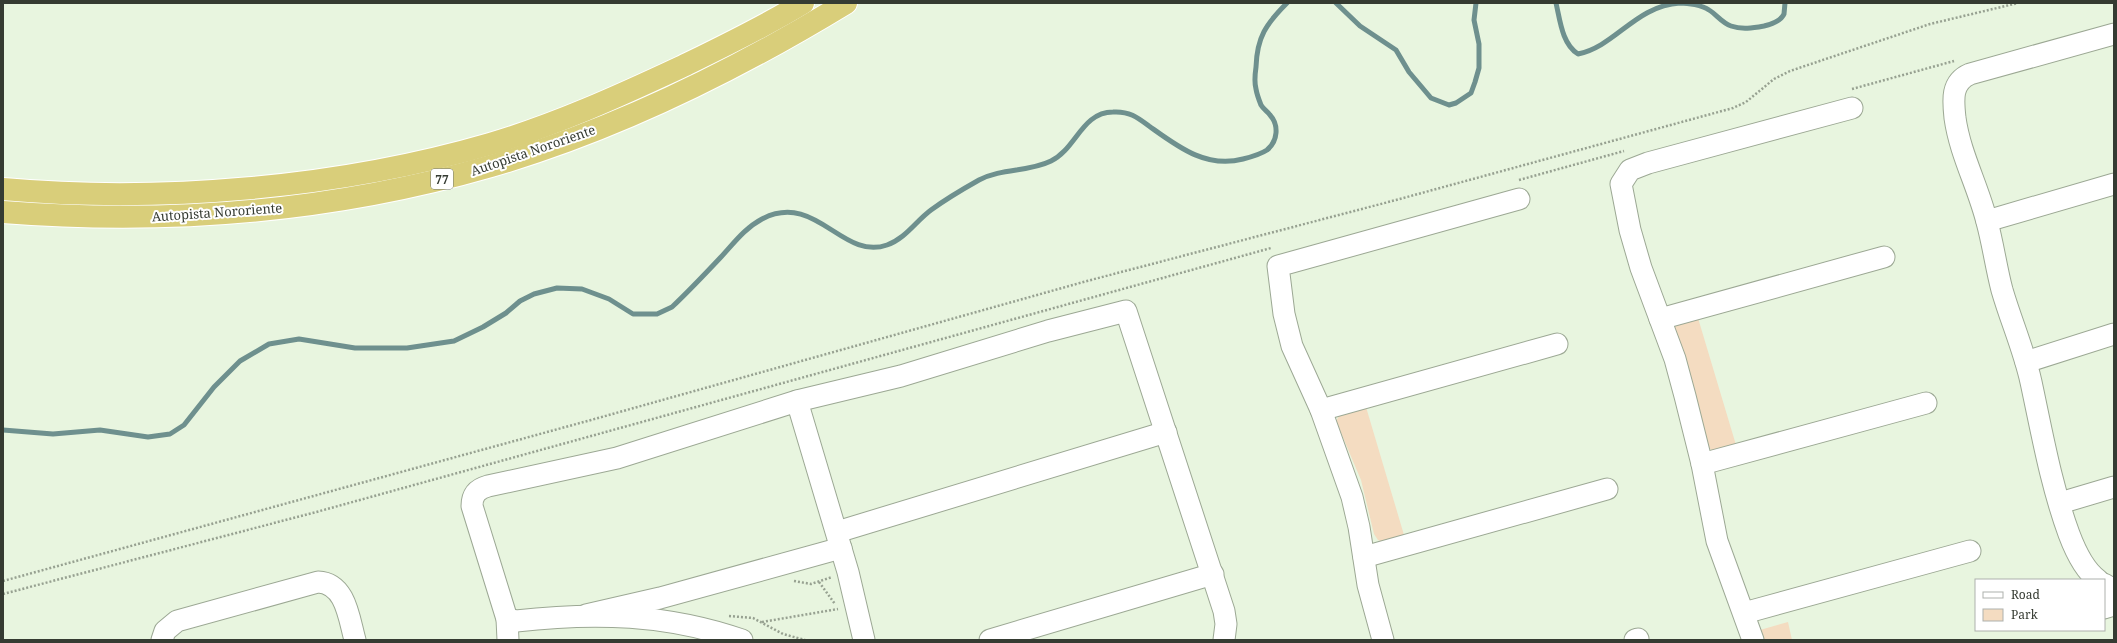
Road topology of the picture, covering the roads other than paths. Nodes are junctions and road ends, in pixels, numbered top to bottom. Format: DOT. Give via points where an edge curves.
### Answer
graph roads {
  1 [pos="803,3"];
  2 [pos="846,3"];
  3 [pos="2114,34"];
  4 [pos="1849,99"];
  5 [pos="2114,184"];
  6 [pos="3,188"];
  7 [pos="1517,190"];
  8 [pos="3,212"];
  9 [pos="1987,221"];
  10 [pos="1884,257"];
  11 [pos="1660,319"];
  12 [pos="2114,334"];
  13 [pos="1557,344"];
  14 [pos="2026,362"];
  15 [pos="797,401"];
  16 [pos="1926,403"];
  17 [pos="1321,410"];
  18 [pos="1166,432"];
  19 [pos="1702,464"];
  20 [pos="2114,487"];
  21 [pos="1607,489"];
  22 [pos="2060,503"];
  23 [pos="839,540"];
  24 [pos="1970,551"];
  25 [pos="1364,557"];
  26 [pos="1213,574"];
  27 [pos="2088,576"];
  28 [pos="2105,585"];
  29 [pos="2114,590"];
  30 [pos="660,598"];
  31 [pos="1744,614"];
  32 [pos="586,615"];
  33 [pos="508,619"];
  34 [pos="654,619"];
  35 [pos="162,640"];
  36 [pos="356,640"];
  37 [pos="508,640"];
  38 [pos="742,640"];
  39 [pos="864,640"];
  40 [pos="990,640"];
  41 [pos="1224,640"];
  42 [pos="1383,640"];
  43 [pos="1753,640"];
  1 -- 6 [label="highway, Autopista Nororiente / 77" via="746,36 608,100 490,144 411,164 320,180 186,192 100,194"];
  2 -- 8 [label="highway, Autopista Nororiente / 77" via="741,63 637,112 492,166 346,200 242,212 119,217"];
  3 -- 9 [label="street" via="1970,74 1956,85 1955,117 1958,133 1966,164"];
  4 -- 11 [label="street" via="1635,167 1626,174 1621,189 1630,230"];
  5 -- 9 [label="street"];
  7 -- 17 [label="street" via="1278,266 1290,339"];
  9 -- 14 [label="street" via="2002,291"];
  10 -- 11 [label="street"];
  11 -- 19 [label="street" via="1675,359"];
  12 -- 14 [label="street"];
  13 -- 17 [label="street"];
  14 -- 22 [label="street"];
  15 -- 18 [label="street" via="901,376 1048,331 1126,311"];
  15 -- 23 [label="street"];
  15 -- 33 [label="street" via="617,458 478,490 473,497 472,506"];
  16 -- 19 [label="street"];
  17 -- 25 [label="street" via="1352,496"];
  18 -- 23 [label="street"];
  18 -- 26 [label="street"];
  19 -- 31 [label="street" via="1718,540"];
  20 -- 22 [label="street"];
  21 -- 25 [label="street"];
  22 -- 27 [label="street" via="2070,537"];
  23 -- 30 [label="street"];
  23 -- 39 [label="street"];
  24 -- 31 [label="street"];
  25 -- 42 [label="street"];
  26 -- 40 [label="street"];
  26 -- 41 [label="street" via="1226,619"];
  28 -- 29 [label="street"];
  30 -- 32 [label="street"];
  30 -- 34 [label="street" via="653,605"];
  31 -- 43 [label="street"];
  32 -- 33 [label="street" via="516,621"];
  32 -- 34 [label="street"];
  33 -- 37 [label="street"];
  34 -- 38 [label="street"];
  35 -- 36 [label="street" via="165,630 177,621 318,582 330,584 340,594"];
}
